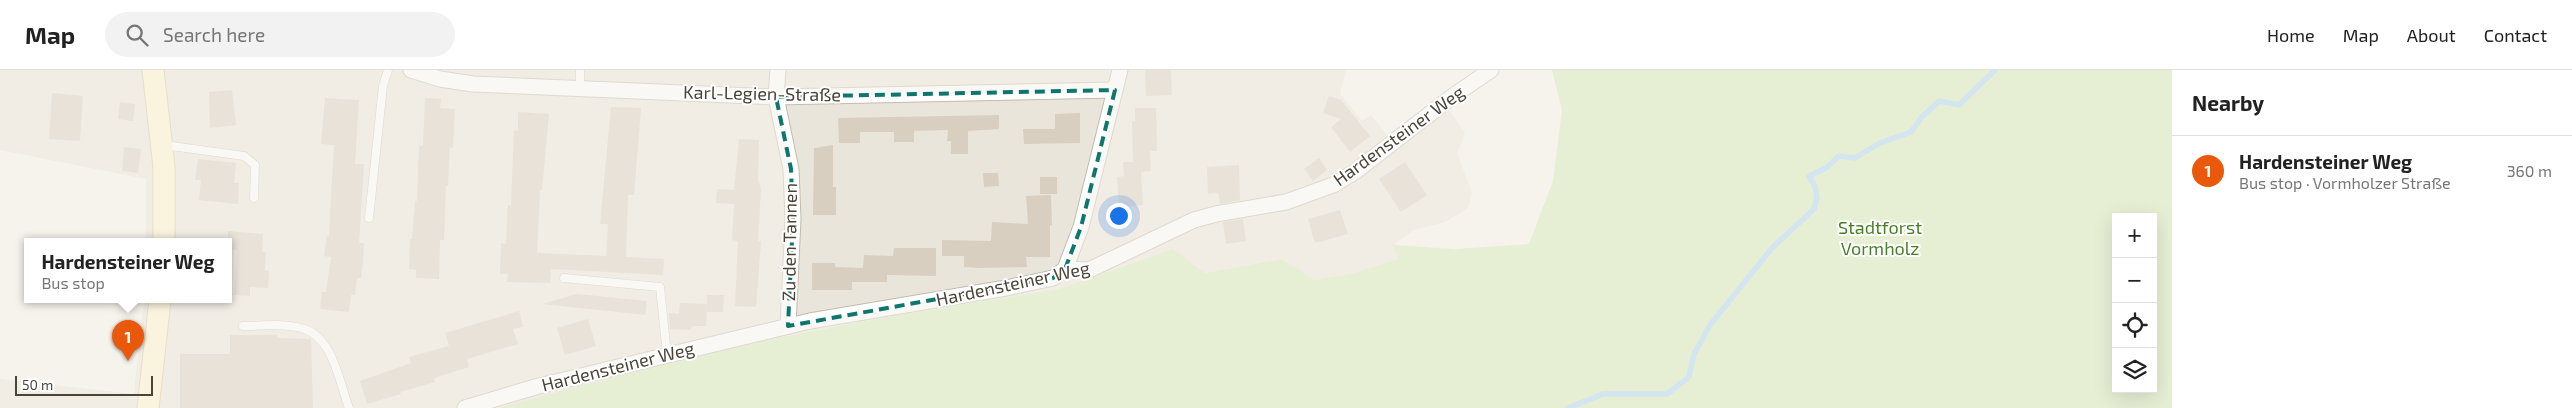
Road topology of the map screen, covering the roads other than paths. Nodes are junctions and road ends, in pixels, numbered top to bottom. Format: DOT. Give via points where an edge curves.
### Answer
graph roads {
  1 [pos="153,70"];
  2 [pos="388,70"];
  3 [pos="411,70"];
  4 [pos="580,70"];
  5 [pos="778,70"];
  6 [pos="1120,70"];
  7 [pos="1491,70"];
  8 [pos="580,88"];
  9 [pos="1115,90"];
  10 [pos="776,97"];
  11 [pos="162,145"];
  12 [pos="254,198"];
  13 [pos="369,218"];
  14 [pos="164,238"];
  15 [pos="1065,269"];
  16 [pos="564,278"];
  17 [pos="160,303"];
  18 [pos="243,326"];
  19 [pos="788,326"];
  20 [pos="667,355"];
  21 [pos="148,408"];
  22 [pos="349,408"];
  23 [pos="465,408"];
  1 -- 11 [label="main road"];
  2 -- 13 [label="lane" via="383,86"];
  3 -- 8 [label="street, Karl-Legien-Straße" via="473,84"];
  4 -- 8 [label="lane"];
  5 -- 10 [label="street, Zu den Tannen"];
  6 -- 9 [label="street"];
  7 -- 15 [label="street, Hardensteiner Weg" via="1333,185 1286,202 1202,218 1089,270"];
  8 -- 10 [label="street, Karl-Legien-Straße"];
  9 -- 10 [label="street, Karl-Legien-Straße"];
  9 -- 15 [label="street" via="1083,218"];
  10 -- 19 [label="street, Zu den Tannen" via="791,169 794,219"];
  11 -- 12 [label="lane" via="244,156 255,165"];
  11 -- 14 [label="main road"];
  15 -- 19 [label="street, Hardensteiner Weg" via="1053,278 1006,288"];
  16 -- 20 [label="lane" via="660,287"];
  17 -- 21 [label="main road"];
  18 -- 22 [label="lane" via="296,327 314,333 329,351"];
  19 -- 20 [label="street, Hardensteiner Weg"];
  20 -- 23 [label="street, Hardensteiner Weg"];
}
